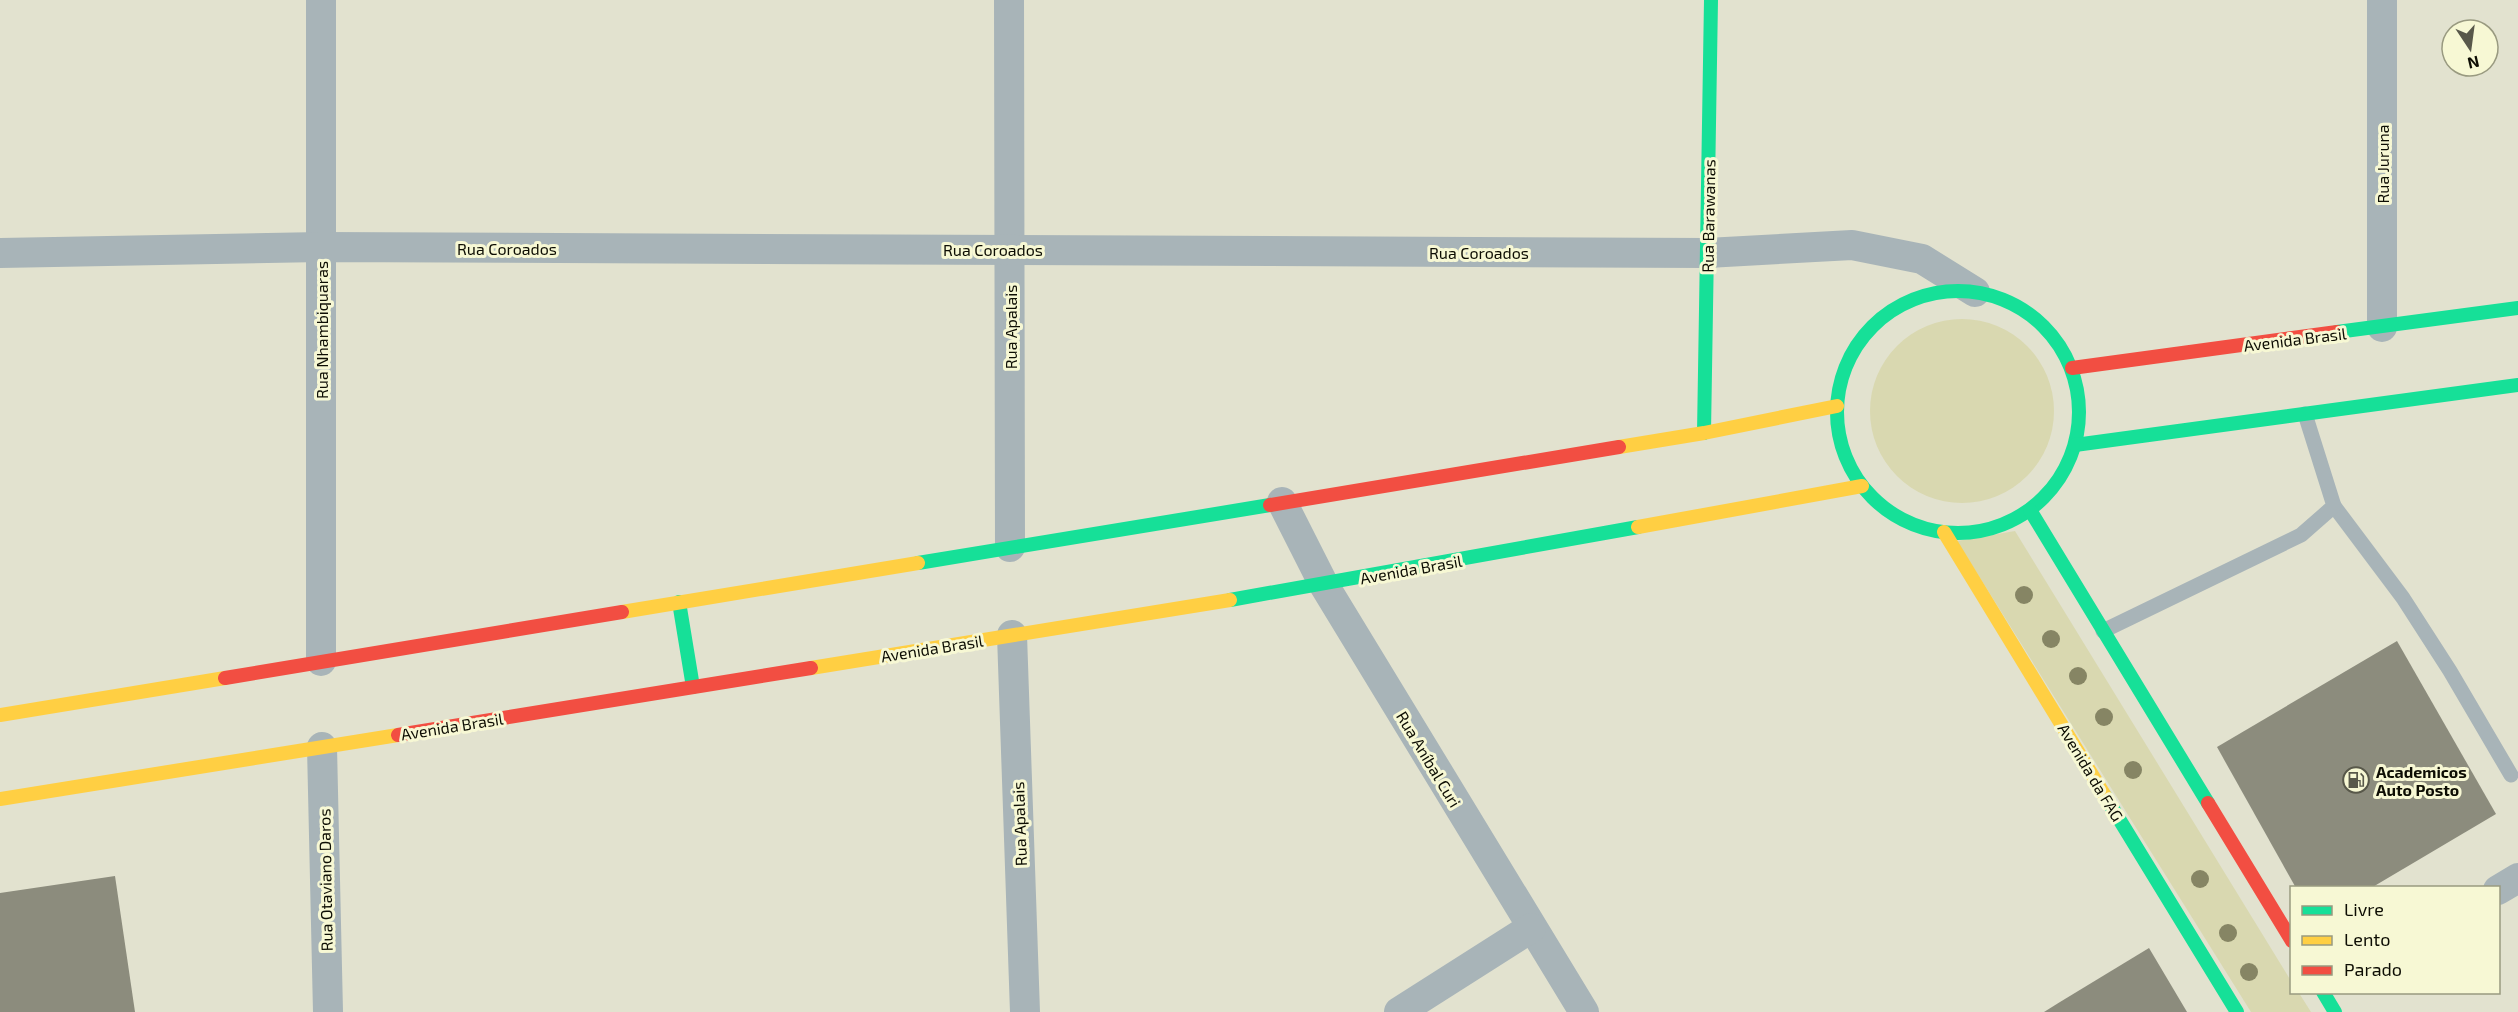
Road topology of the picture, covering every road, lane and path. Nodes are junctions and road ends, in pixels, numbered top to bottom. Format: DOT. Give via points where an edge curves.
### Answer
graph roads {
  1 [pos="321,0"];
  2 [pos="1009,0"];
  3 [pos="1711,0"];
  4 [pos="2382,0"];
  5 [pos="321,247"];
  6 [pos="1010,249"];
  7 [pos="0,253"];
  8 [pos="1707,253"];
  9 [pos="1975,292"];
  10 [pos="2518,308"];
  11 [pos="2382,327"];
  12 [pos="2072,368"];
  13 [pos="2518,385"];
  14 [pos="1837,406"];
  15 [pos="2305,414"];
  16 [pos="1704,433"];
  17 [pos="2075,445"];
  18 [pos="1862,486"];
  19 [pos="1282,502"];
  20 [pos="2334,506"];
  21 [pos="2030,510"];
  22 [pos="1944,532"];
  23 [pos="1010,547"];
  24 [pos="1324,585"];
  25 [pos="679,602"];
  26 [pos="2103,631"];
  27 [pos="1012,635"];
  28 [pos="321,661"];
  29 [pos="693,687"];
  30 [pos="0,715"];
  31 [pos="322,747"];
  32 [pos="2511,775"];
  33 [pos="0,783"];
  34 [pos="1,799"];
  35 [pos="2518,878"];
  36 [pos="2500,889"];
  37 [pos="1531,928"];
  38 [pos="2290,938"];
  39 [pos="328,1012"];
  40 [pos="1025,1012"];
  41 [pos="1399,1012"];
  42 [pos="1584,1012"];
  43 [pos="2237,1012"];
  1 -- 5 [label="street, Rua Nhambiquaras"];
  2 -- 6 [label="street, Rua Apalais"];
  3 -- 8 [label="main road, Rua Barawanas"];
  4 -- 11 [label="street, Rua Juruna"];
  5 -- 6 [label="street, Rua Coroados"];
  5 -- 7 [label="street, Rua Coroados"];
  5 -- 28 [label="street, Rua Nhambiquaras"];
  6 -- 8 [label="street, Rua Coroados"];
  6 -- 23 [label="street, Rua Apalais"];
  8 -- 9 [label="street, Rua Coroados" via="1852,245 1922,260"];
  8 -- 16 [label="main road, Rua Barawanas"];
  9 -- 12 [label="main road" via="2016,305 2040,322"];
  9 -- 14 [label="main road" via="1931,294 1901,305 1876,323 1855,347 1842,375"];
  10 -- 11 [label="main road, Avenida Brasil"];
  11 -- 12 [label="main road, Avenida Brasil"];
  12 -- 17 [label="main road" via="2078,393"];
  13 -- 15 [label="main road"];
  14 -- 16 [label="main road"];
  14 -- 18 [label="main road" via="1839,435 1847,461"];
  15 -- 17 [label="main road"];
  15 -- 20 [label="lane"];
  16 -- 19 [label="main road"];
  17 -- 21 [label="main road" via="2058,481"];
  18 -- 22 [label="main road" via="1885,508 1913,524"];
  18 -- 24 [label="main road, Avenida Brasil"];
  19 -- 23 [label="main road"];
  19 -- 24 [label="street, Rua Aníbal Curi"];
  20 -- 26 [label="lane" via="2301,536"];
  20 -- 32 [label="lane" via="2415,616"];
  21 -- 22 [label="main road" via="2003,524 1974,531"];
  21 -- 26 [label="main road"];
  22 -- 43 [label="main road, Avenida da FAG"];
  23 -- 25 [label="main road"];
  24 -- 27 [label="main road, Avenida Brasil"];
  24 -- 37 [label="street, Rua Aníbal Curi"];
  25 -- 28 [label="main road"];
  25 -- 29 [label="main road"];
  26 -- 38 [label="main road"];
  27 -- 29 [label="main road, Avenida Brasil"];
  27 -- 40 [label="street, Rua Apalais"];
  28 -- 30 [label="main road"];
  29 -- 31 [label="main road, Avenida Brasil"];
  31 -- 34 [label="main road, Avenida Brasil"];
  31 -- 39 [label="street, Rua Otaviano Daros"];
  33 -- 34 [label="main road"];
  35 -- 36 [label="street"];
  37 -- 41 [label="street"];
  37 -- 42 [label="street, Rua Aníbal Curi"];
}
